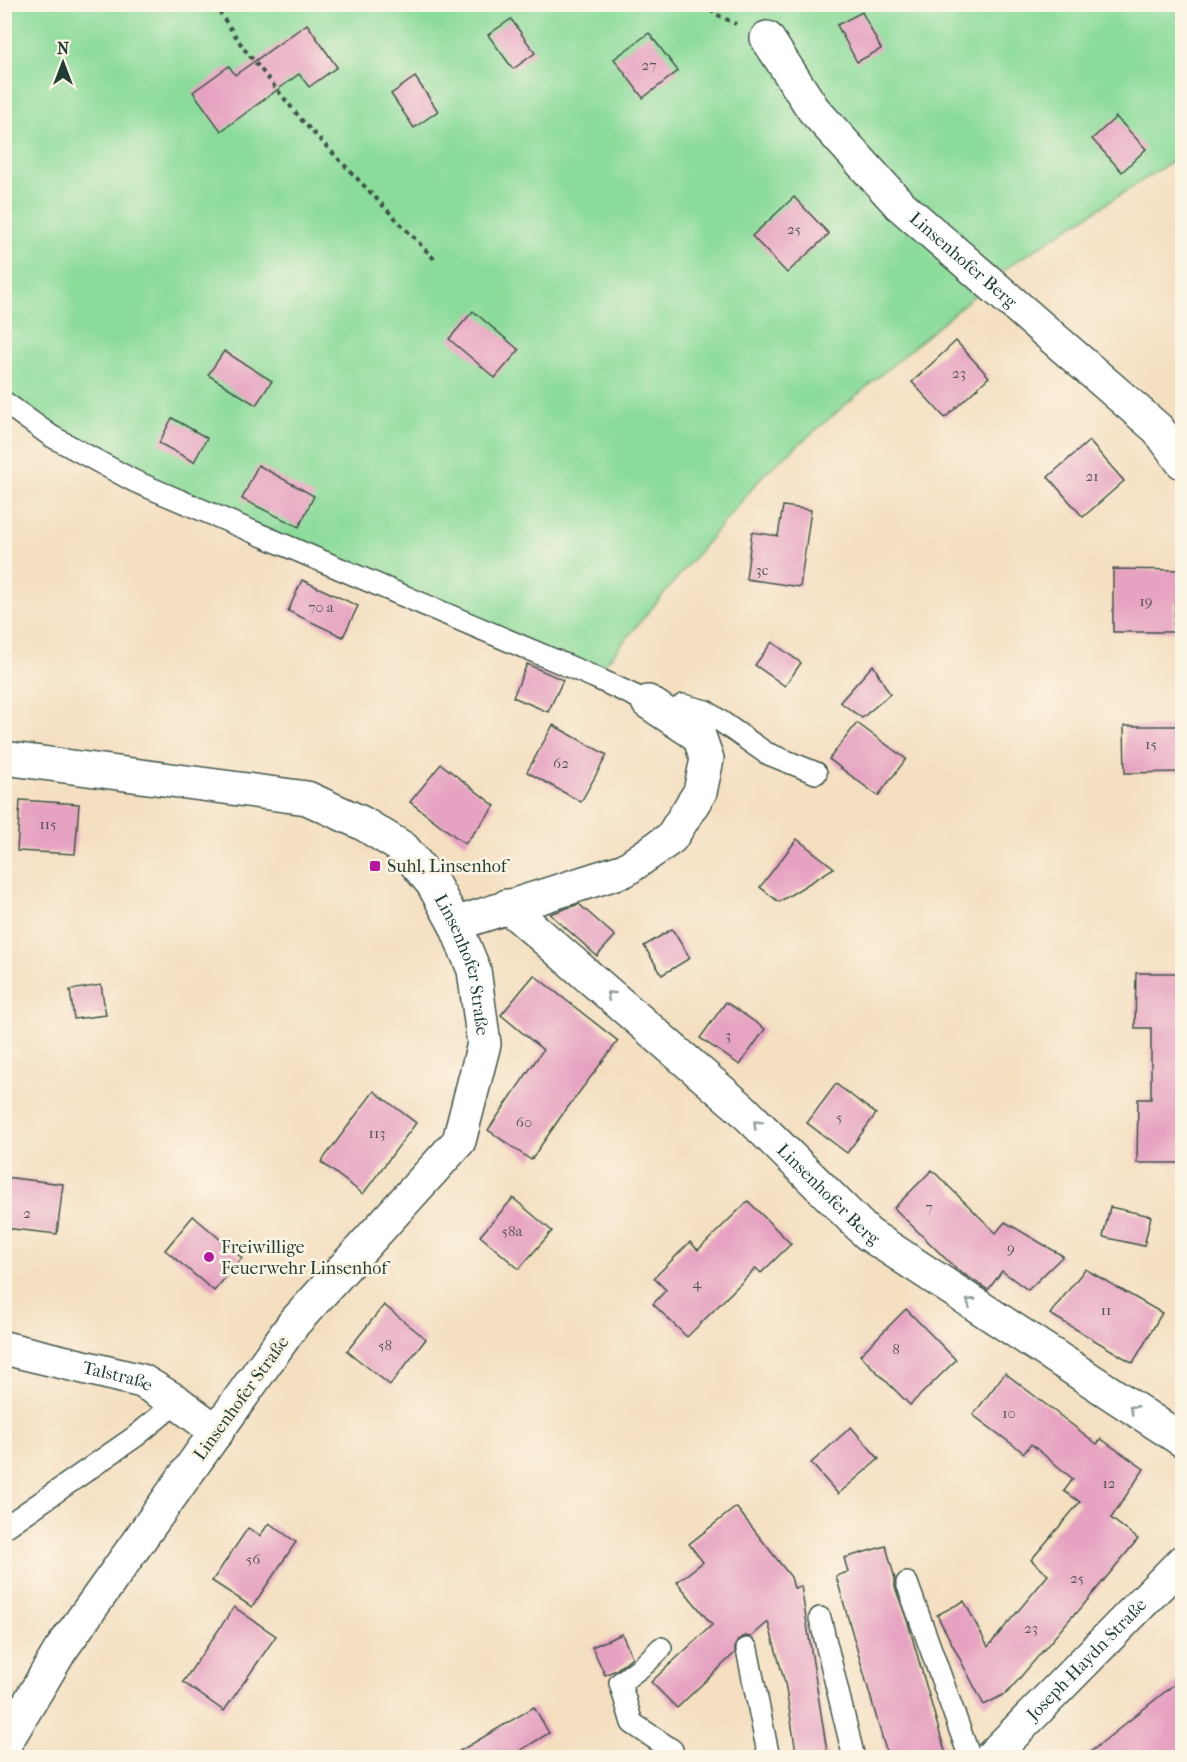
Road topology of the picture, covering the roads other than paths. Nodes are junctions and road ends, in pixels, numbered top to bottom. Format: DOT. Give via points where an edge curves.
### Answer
graph roads {
  1 [pos="767,38"];
  2 [pos="4,402"];
  3 [pos="1182,462"];
  4 [pos="659,709"];
  5 [pos="4,758"];
  6 [pos="816,772"];
  7 [pos="507,906"];
  8 [pos="455,924"];
  9 [pos="4,1348"];
  10 [pos="177,1402"];
  11 [pos="217,1432"];
  12 [pos="1182,1440"];
  13 [pos="4,1528"];
  14 [pos="1182,1562"];
  15 [pos="907,1583"];
  16 [pos="820,1618"];
  17 [pos="661,1648"];
  18 [pos="747,1650"];
  19 [pos="4,1745"];
  20 [pos="673,1758"];
  21 [pos="769,1758"];
  22 [pos="854,1758"];
  23 [pos="970,1758"];
  24 [pos="990,1758"];
  1 -- 3 [label="street, Linsenhofer Berg" via="813,109 899,204 1158,429"];
  2 -- 4 [label="lane" via="51,436 134,481"];
  4 -- 6 [label="lane" via="683,705 706,711 766,753"];
  4 -- 7 [label="street" via="699,736 707,759 700,792 670,837 625,870"];
  5 -- 8 [label="street, Linsenhofer Straße" via="307,798 363,823 403,848 433,884"];
  7 -- 8 [label="street"];
  12 -- 7 [label="street, Linsenhofer Berg, one-way" via="868,1234 742,1109"];
  8 -- 11 [label="street, Linsenhofer Straße" via="474,970 484,1044 459,1141 294,1323"];
  9 -- 10 [label="street, Talstraße" via="142,1381"];
  10 -- 11 [label="street, Talstraße"];
  10 -- 13 [label="lane" via="136,1436"];
  11 -- 19 [label="street, Linsenhofer Straße" via="60,1651"];
  14 -- 24 [label="street, Joseph-Haydn-Straße"];
  15 -- 23 [label="lane"];
  16 -- 22 [label="lane"];
  17 -- 20 [label="lane" via="620,1683 632,1723 672,1750"];
  18 -- 21 [label="lane"];
}
